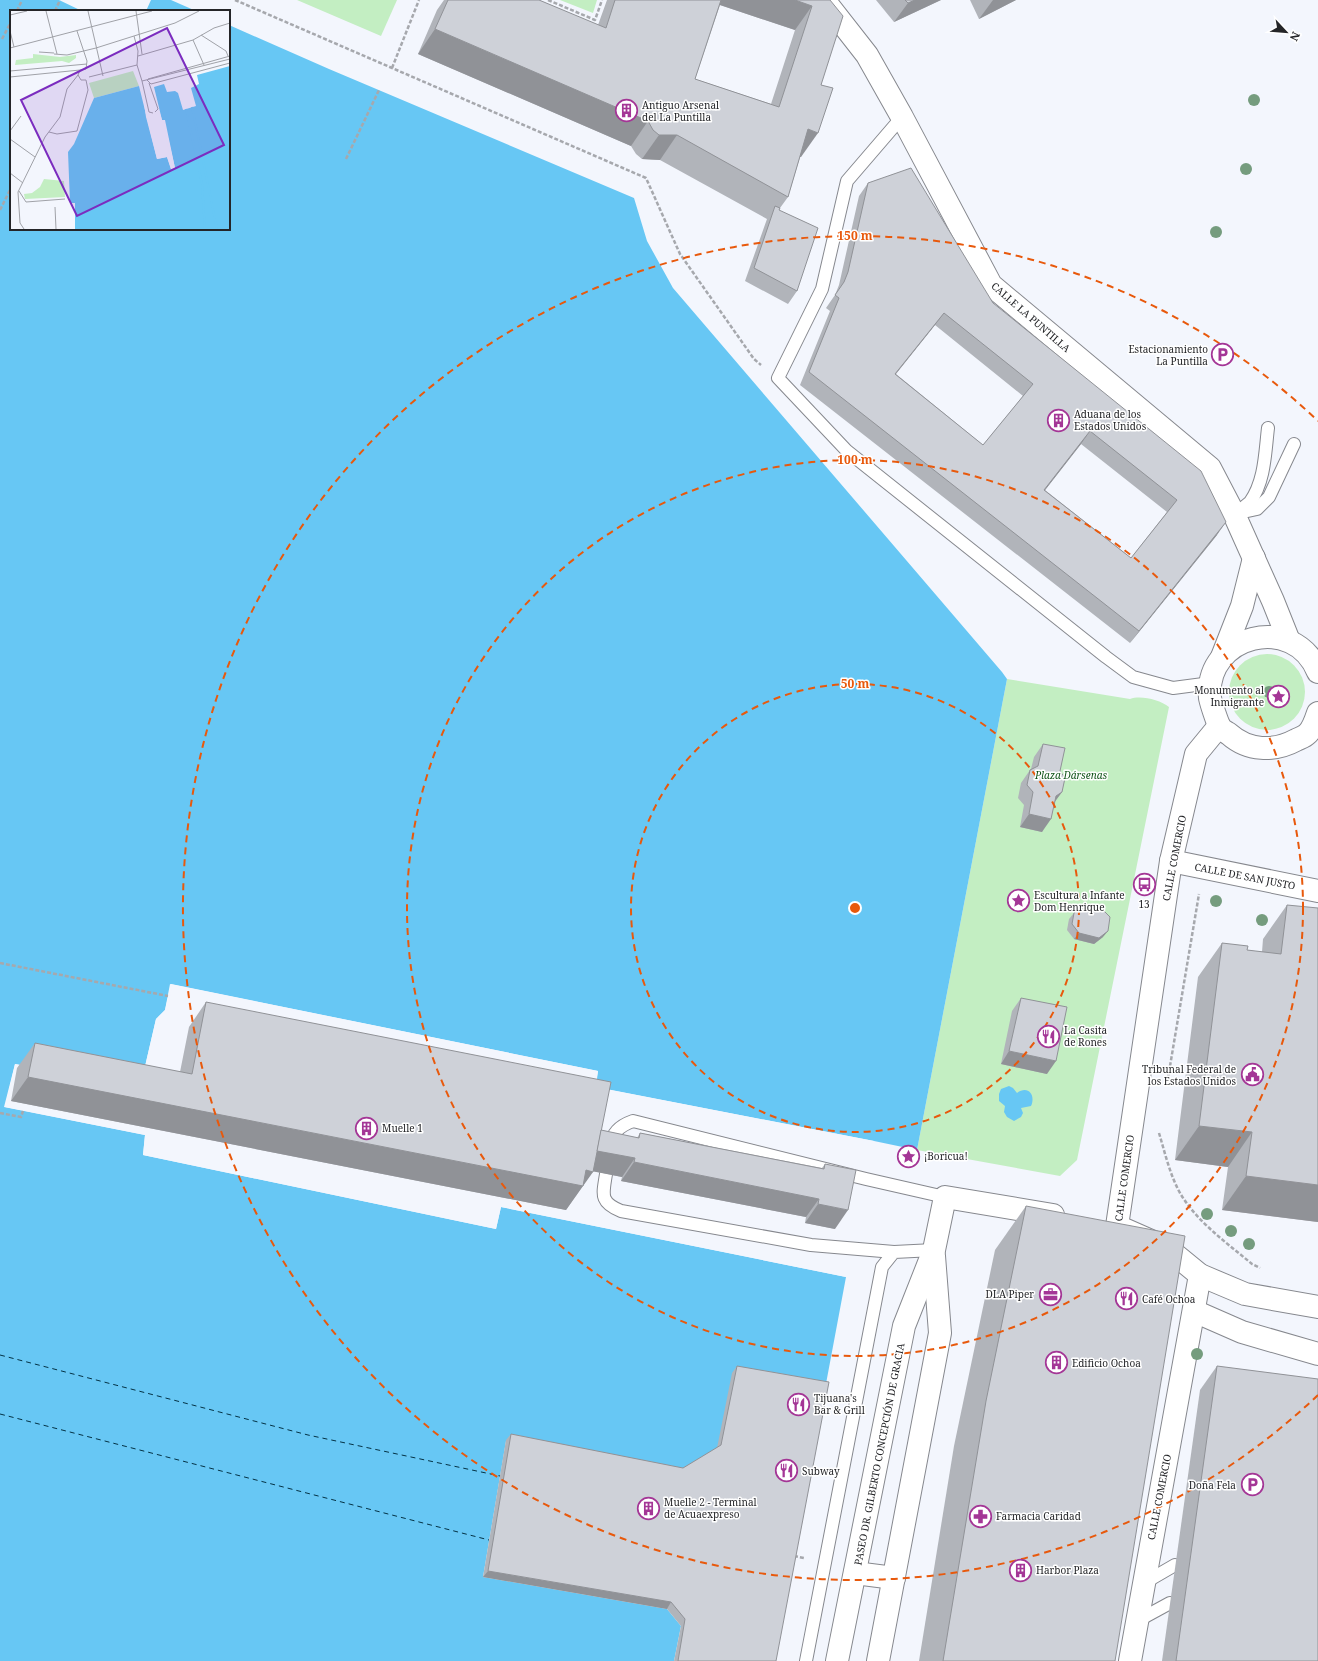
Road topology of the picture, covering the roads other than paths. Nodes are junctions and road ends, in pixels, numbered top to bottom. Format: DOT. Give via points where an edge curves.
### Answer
graph roads {
  1 [pos="824,0"];
  2 [pos="902,117"];
  3 [pos="1268,428"];
  4 [pos="1294,444"];
  5 [pos="1234,514"];
  6 [pos="1254,558"];
  7 [pos="1289,641"];
  8 [pos="1220,660"];
  9 [pos="1318,672"];
  10 [pos="1211,683"];
  11 [pos="1318,713"];
  12 [pos="1219,726"];
  13 [pos="1313,739"];
  14 [pos="1171,861"];
  15 [pos="1318,891"];
  16 [pos="609,1154"];
  17 [pos="606,1174"];
  18 [pos="945,1197"];
  19 [pos="1070,1218"];
  20 [pos="934,1250"];
  21 [pos="894,1252"];
  22 [pos="1200,1275"];
  23 [pos="1318,1307"];
  24 [pos="1194,1310"];
  25 [pos="1318,1354"];
  26 [pos="1175,1565"];
  27 [pos="855,1573"];
  28 [pos="894,1578"];
  29 [pos="1143,1584"];
  30 [pos="1170,1603"];
  31 [pos="1137,1621"];
  32 [pos="806,1661"];
  33 [pos="837,1661"];
  34 [pos="878,1661"];
  35 [pos="1130,1661"];
  1 -- 2 [label="street, CALLE LA PUNTILLA" via="867,55"];
  2 -- 5 [label="street, CALLE LA PUNTILLA" via="991,284 1210,468"];
  2 -- 10 [label="lane" via="847,181 822,289 778,378 847,451 1106,657 1133,676 1173,688"];
  3 -- 5 [label="lane" via="1259,483 1249,502"];
  4 -- 5 [label="lane" via="1269,497 1257,509"];
  5 -- 6 [label="street, CALLE LA PUNTILLA"];
  6 -- 7 [label="street"];
  6 -- 8 [label="street" via="1242,606"];
  7 -- 8 [label="street" via="1271,636 1252,638 1234,646"];
  7 -- 9 [label="street" via="1304,650 1315,663"];
  8 -- 10 [label="street"];
  10 -- 12 [label="street" via="1210,699"];
  11 -- 13 [label="street"];
  12 -- 13 [label="street" via="1236,740 1253,748 1272,748"];
  12 -- 14 [label="street, CALLE COMERCIO" via="1196,754"];
  14 -- 15 [label="street, CALLE DE SAN JUSTO"];
  14 -- 22 [label="street, CALLE COMERCIO" via="1109,1225 1167,1248"];
  16 -- 18 [label="lane" via="615,1131 633,1121"];
  17 -- 21 [label="lane" via="603,1195 611,1207 621,1211 811,1245"];
  18 -- 19 [label="street"];
  18 -- 20 [label="street, PASEO DR. GILBERTO CONCEPCIÓN DE GRACIA"];
  20 -- 21 [label="lane"];
  20 -- 27 [label="street, PASEO DR. GILBERTO CONCEPCIÓN DE GRACIA" via="904,1326"];
  20 -- 28 [label="street, PASEO DR. GILBERTO CONCEPCIÓN DE GRACIA" via="940,1333"];
  21 -- 32 [label="lane" via="882,1267"];
  22 -- 23 [label="street" via="1245,1294"];
  22 -- 24 [label="street, CALLE COMERCIO"];
  24 -- 25 [label="street" via="1242,1332"];
  24 -- 29 [label="street, CALLE COMERCIO"];
  26 -- 29 [label="lane"];
  27 -- 28 [label="street"];
  27 -- 33 [label="street, PASEO DR. GILBERTO CONCEPCIÓN DE GRACIA"];
  28 -- 34 [label="street, PASEO DR. GILBERTO CONCEPCIÓN DE GRACIA"];
  29 -- 31 [label="street, CALLE COMERCIO"];
  30 -- 31 [label="lane"];
  31 -- 35 [label="street, CALLE COMERCIO"];
}
